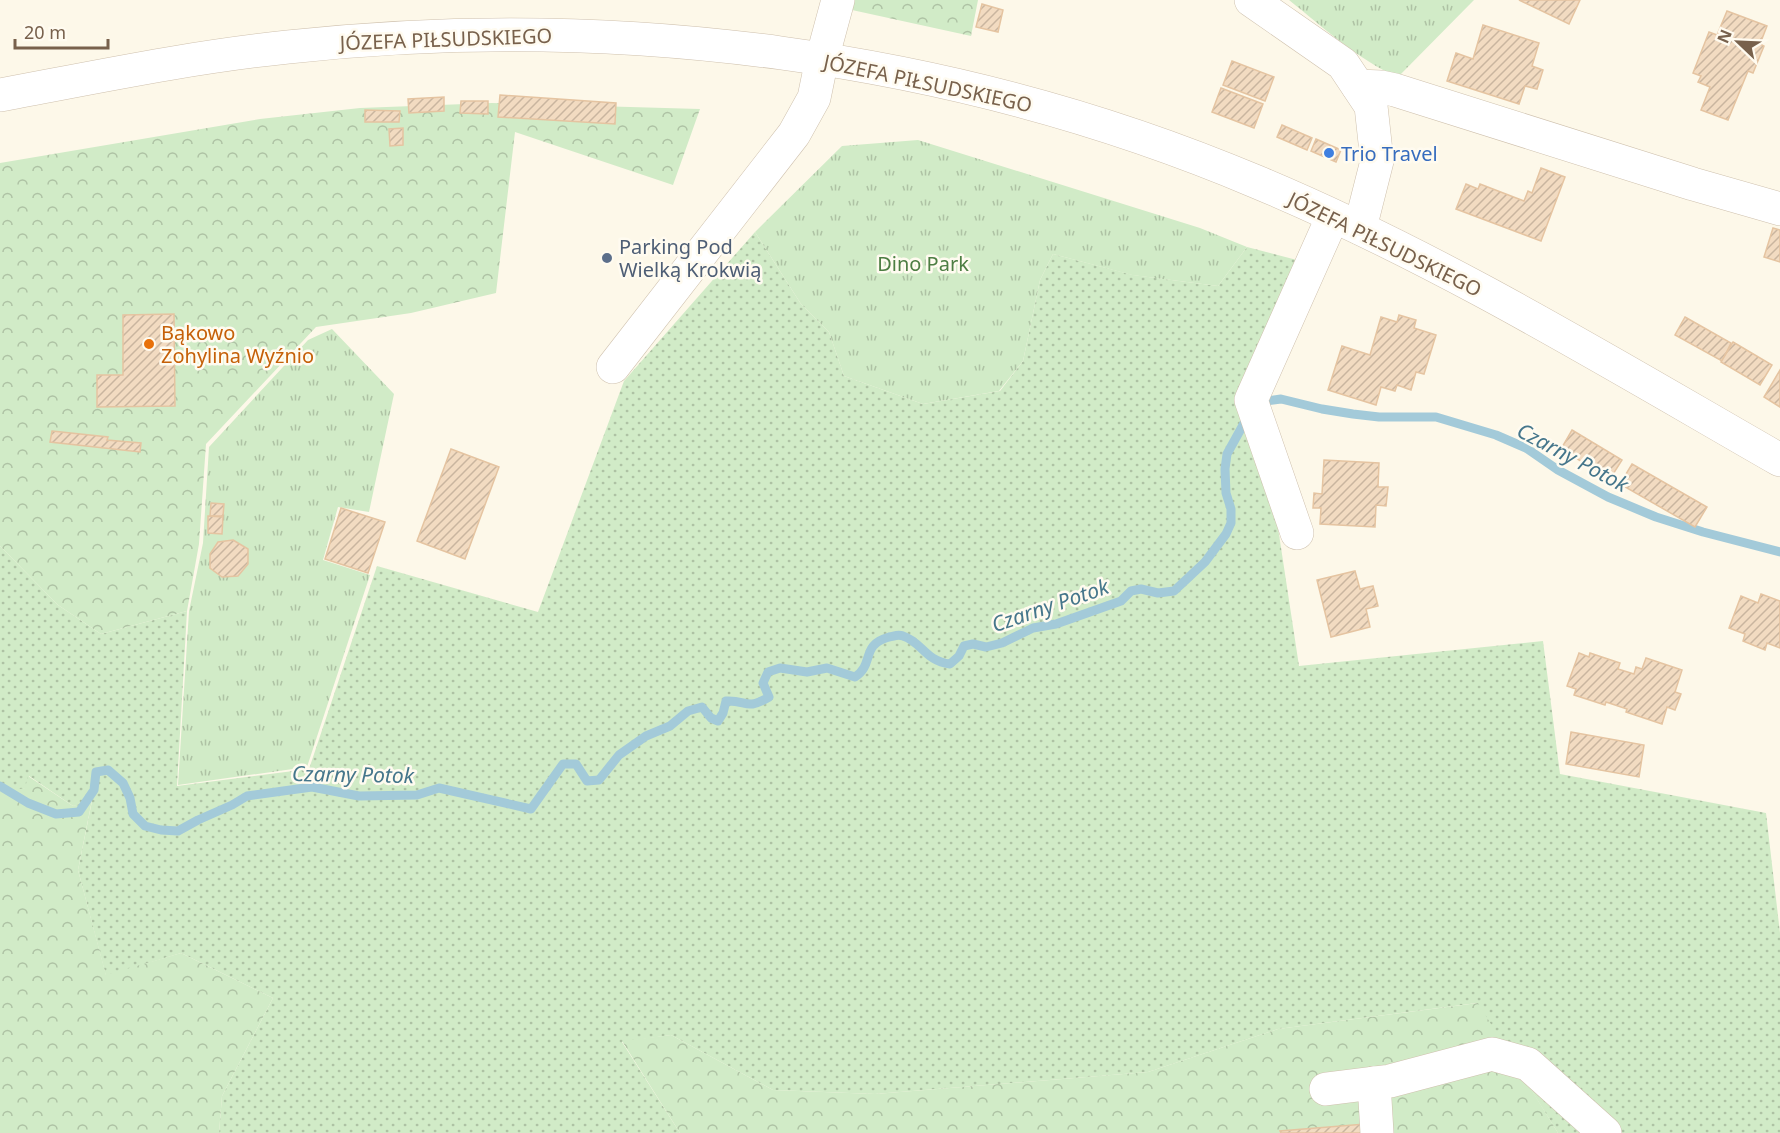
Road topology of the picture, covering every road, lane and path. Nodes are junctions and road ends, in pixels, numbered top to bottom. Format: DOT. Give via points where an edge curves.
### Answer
graph roads {
  1 [pos="838,0"];
  2 [pos="1251,0"];
  3 [pos="822,59"];
  4 [pos="1358,86"];
  5 [pos="0,95"];
  6 [pos="1780,209"];
  7 [pos="1347,222"];
  8 [pos="613,367"];
  9 [pos="1780,460"];
  10 [pos="1297,533"];
  11 [pos="1374,1083"];
  12 [pos="1326,1089"];
  13 [pos="1377,1133"];
  14 [pos="1605,1133"];
  1 -- 3 [label="street"];
  2 -- 4 [label="street" via="1342,64"];
  3 -- 5 [label="street, JÓZEFA PIŁSUDSKIEGO" via="652,40 426,36 251,51"];
  3 -- 7 [label="street, JÓZEFA PIŁSUDSKIEGO" via="958,86 1094,123 1252,180"];
  3 -- 8 [label="street" via="814,98 794,134"];
  4 -- 6 [label="street" via="1395,90"];
  4 -- 7 [label="street" via="1371,106 1377,161"];
  7 -- 9 [label="street, JÓZEFA PIŁSUDSKIEGO" via="1549,329"];
  7 -- 10 [label="street" via="1251,400"];
  11 -- 12 [label="street"];
  11 -- 13 [label="street"];
  11 -- 14 [label="street" via="1492,1054 1528,1064"];
}
